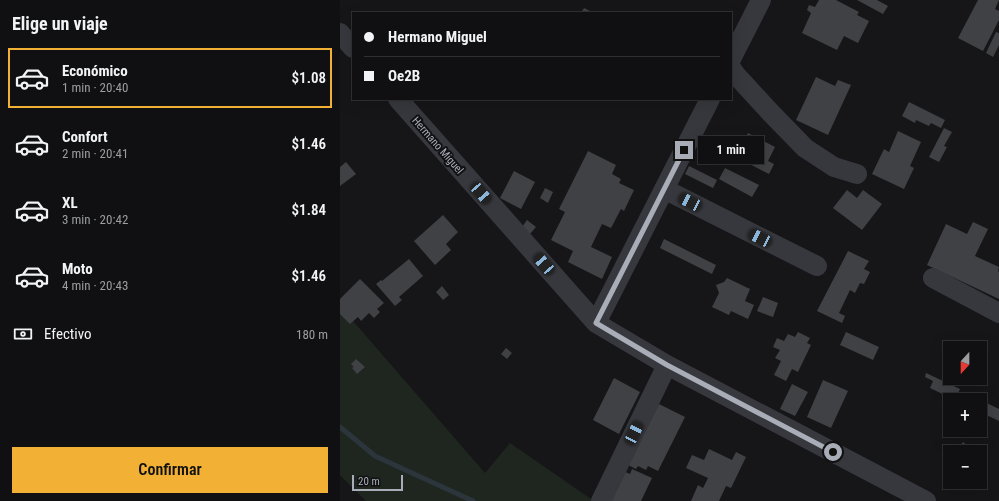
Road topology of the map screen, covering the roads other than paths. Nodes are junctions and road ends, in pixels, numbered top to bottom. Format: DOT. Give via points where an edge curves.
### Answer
graph roads {
  1 [pos="761,0"];
  2 [pos="732,57"];
  3 [pos="732,69"];
  4 [pos="399,100"];
  5 [pos="709,100"];
  6 [pos="857,174"];
  7 [pos="664,189"];
  8 [pos="816,266"];
  9 [pos="932,278"];
  10 [pos="999,313"];
  11 [pos="596,323"];
  12 [pos="667,365"];
  13 [pos="601,501"];
  14 [pos="926,501"];
  1 -- 2 [label="street"];
  3 -- 6 [label="street" via="805,148 834,167"];
  4 -- 11 [label="street, Hermano Miguel"];
  5 -- 7 [label="street"];
  7 -- 8 [label="street"];
  7 -- 11 [label="street"];
  9 -- 10 [label="street"];
  11 -- 12 [label="street, Hermano Miguel"];
  12 -- 13 [label="street"];
  12 -- 14 [label="street, Hermano Miguel"];
}
